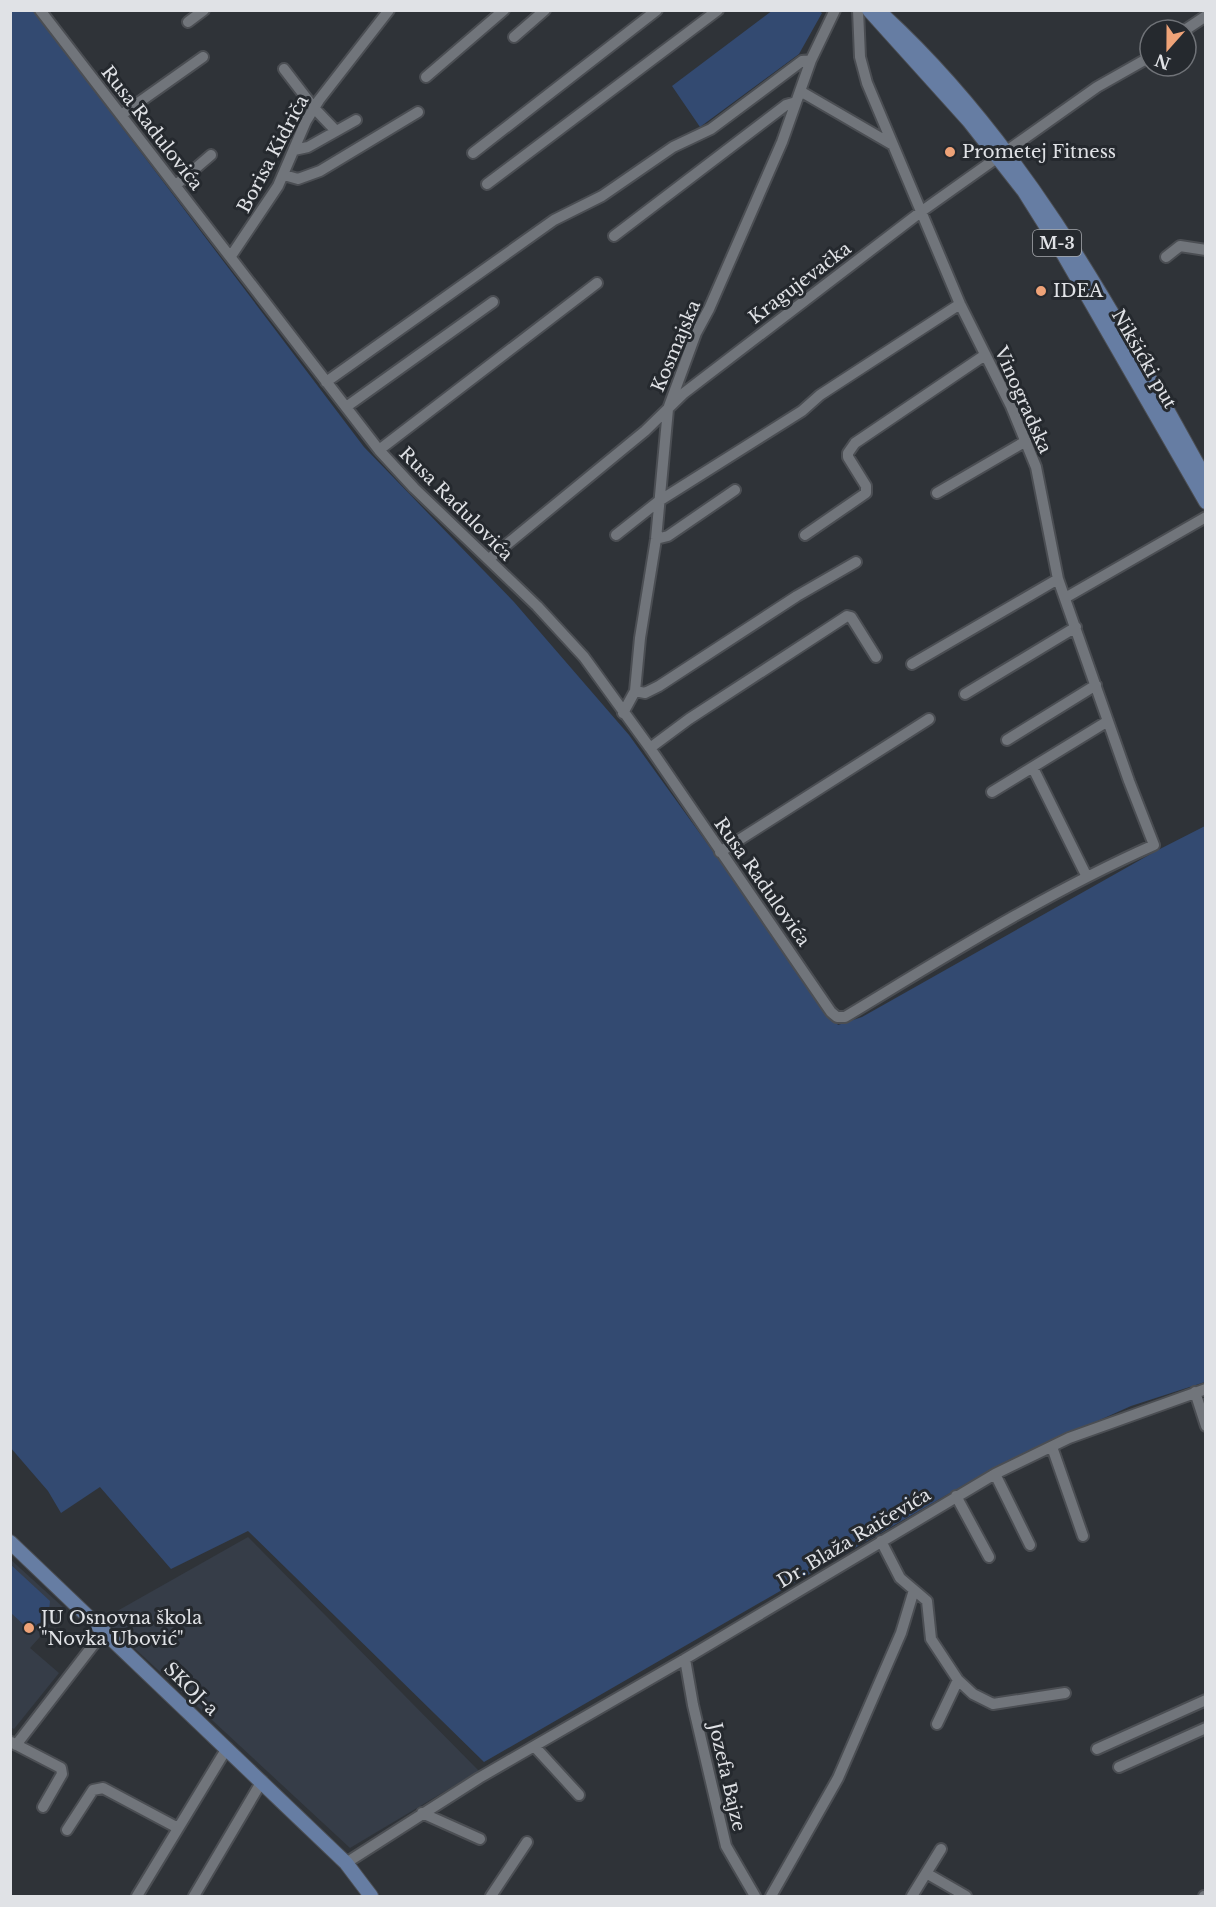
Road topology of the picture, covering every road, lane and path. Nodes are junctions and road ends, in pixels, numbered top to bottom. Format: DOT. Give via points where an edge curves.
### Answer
graph roads {
  1 [pos="40,10"];
  2 [pos="204,10"];
  3 [pos="389,10"];
  4 [pos="504,10"];
  5 [pos="545,10"];
  6 [pos="657,10"];
  7 [pos="718,10"];
  8 [pos="835,10"];
  9 [pos="858,10"];
  10 [pos="869,10"];
  11 [pos="877,10"];
  12 [pos="188,22"];
  13 [pos="514,37"];
  14 [pos="203,57"];
  15 [pos="811,60"];
  16 [pos="1138,64"];
  17 [pos="284,69"];
  18 [pos="426,77"];
  19 [pos="798,97"];
  20 [pos="314,108"];
  21 [pos="418,112"];
  22 [pos="121,115"];
  23 [pos="356,120"];
  24 [pos="336,131"];
  25 [pos="893,145"];
  26 [pos="294,150"];
  27 [pos="473,153"];
  28 [pos="1001,153"];
  29 [pos="211,155"];
  30 [pos="284,176"];
  31 [pos="488,184"];
  32 [pos="176,185"];
  33 [pos="922,211"];
  34 [pos="614,236"];
  35 [pos="1206,250"];
  36 [pos="231,256"];
  37 [pos="1166,257"];
  38 [pos="597,283"];
  39 [pos="493,302"];
  40 [pos="960,304"];
  41 [pos="985,356"];
  42 [pos="327,382"];
  43 [pos="346,407"];
  44 [pos="668,409"];
  45 [pos="1026,441"];
  46 [pos="379,450"];
  47 [pos="1206,480"];
  48 [pos="735,490"];
  49 [pos="937,493"];
  50 [pos="659,501"];
  51 [pos="1206,502"];
  52 [pos="1206,517"];
  53 [pos="616,535"];
  54 [pos="805,535"];
  55 [pos="656,540"];
  56 [pos="489,559"];
  57 [pos="856,562"];
  58 [pos="1058,579"];
  59 [pos="1065,598"];
  60 [pos="1076,627"];
  61 [pos="876,657"];
  62 [pos="912,664"];
  63 [pos="1096,685"];
  64 [pos="635,692"];
  65 [pos="965,694"];
  66 [pos="623,713"];
  67 [pos="928,719"];
  68 [pos="1108,721"];
  69 [pos="1007,740"];
  70 [pos="650,748"];
  71 [pos="1033,768"];
  72 [pos="992,792"];
  73 [pos="720,852"];
  74 [pos="1086,875"];
  75 [pos="1200,1391"];
  76 [pos="1206,1426"];
  77 [pos="1052,1447"];
  78 [pos="995,1474"];
  79 [pos="956,1496"];
  80 [pos="1083,1536"];
  81 [pos="881,1541"];
  82 [pos="10,1542"];
  83 [pos="1030,1545"];
  84 [pos="989,1557"];
  85 [pos="914,1590"];
  86 [pos="104,1631"];
  87 [pos="685,1659"];
  88 [pos="958,1680"];
  89 [pos="1065,1694"];
  90 [pos="1206,1700"];
  91 [pos="937,1724"];
  92 [pos="1206,1728"];
  93 [pos="13,1744"];
  94 [pos="535,1747"];
  95 [pos="227,1748"];
  96 [pos="1097,1749"];
  97 [pos="1119,1767"];
  98 [pos="262,1781"];
  99 [pos="579,1795"];
  100 [pos="43,1807"];
  101 [pos="422,1813"];
  102 [pos="178,1828"];
  103 [pos="67,1830"];
  104 [pos="480,1839"];
  105 [pos="527,1842"];
  106 [pos="941,1849"];
  107 [pos="346,1863"];
  108 [pos="926,1873"];
  109 [pos="136,1896"];
  110 [pos="194,1896"];
  111 [pos="371,1896"];
  112 [pos="491,1896"];
  113 [pos="755,1896"];
  114 [pos="771,1896"];
  115 [pos="912,1896"];
  116 [pos="966,1896"];
  1 -- 22 [label="street, Rusa Radulovića"];
  2 -- 12 [label="street"];
  3 -- 20 [label="street, Borisa Kidriča"];
  4 -- 18 [label="street"];
  5 -- 13 [label="street"];
  6 -- 27 [label="street"];
  7 -- 31 [label="street"];
  8 -- 15 [label="street, Kosmajska"];
  9 -- 25 [label="street, Vinogradska" via="860,57"];
  10 -- 28 [label="main road, Nikšićki put / M-3"];
  11 -- 28 [label="main road" via="918,50"];
  14 -- 22 [label="street"];
  15 -- 19 [label="street, Kosmajska"];
  15 -- 42 [label="street" via="802,61 711,129 673,147 602,196 554,220"];
  16 -- 28 [label="street, Kragujevačka"];
  17 -- 20 [label="street"];
  19 -- 25 [label="street"];
  19 -- 34 [label="street"];
  19 -- 44 [label="street, Kosmajska" via="782,142 696,333"];
  20 -- 24 [label="street"];
  20 -- 26 [label="street, Borisa Kidriča"];
  21 -- 30 [label="street" via="320,171 301,179"];
  22 -- 32 [label="street, Rusa Radulovića"];
  23 -- 24 [label="street"];
  24 -- 26 [label="street" via="308,147"];
  25 -- 33 [label="street, Vinogradska"];
  26 -- 30 [label="street, Borisa Kidriča"];
  28 -- 33 [label="street, Kragujevačka"];
  28 -- 47 [label="main road" via="1045,204 1082,262"];
  28 -- 51 [label="main road, Nikšićki put / M-3"];
  29 -- 32 [label="street"];
  30 -- 36 [label="street, Borisa Kidriča"];
  32 -- 36 [label="street, Rusa Radulovića"];
  33 -- 40 [label="street, Vinogradska"];
  33 -- 44 [label="street, Kragujevačka"];
  35 -- 37 [label="street" via="1180,246"];
  36 -- 42 [label="street, Rusa Radulovića"];
  38 -- 46 [label="street"];
  39 -- 43 [label="street"];
  40 -- 41 [label="street, Vinogradska"];
  40 -- 50 [label="street" via="820,394 802,411"];
  41 -- 45 [label="street, Vinogradska"];
  41 -- 54 [label="street" via="855,443 848,457 866,486 866,493"];
  42 -- 43 [label="street, Rusa Radulovića"];
  43 -- 46 [label="street, Rusa Radulovića"];
  44 -- 50 [label="street, Kosmajska"];
  44 -- 56 [label="street, Kragujevačka"];
  45 -- 49 [label="street"];
  45 -- 58 [label="street, Vinogradska" via="1043,496"];
  46 -- 56 [label="street, Rusa Radulovića"];
  48 -- 55 [label="street" via="668,536"];
  50 -- 53 [label="street"];
  50 -- 55 [label="street, Kosmajska"];
  52 -- 59 [label="street"];
  55 -- 64 [label="street, Kosmajska"];
  56 -- 66 [label="street, Rusa Radulovića" via="572,643"];
  57 -- 64 [label="street" via="660,686 645,693"];
  58 -- 59 [label="street, Vinogradska"];
  58 -- 62 [label="street"];
  59 -- 60 [label="street, Vinogradska"];
  60 -- 63 [label="street, Vinogradska"];
  60 -- 65 [label="street"];
  61 -- 70 [label="street" via="847,616"];
  63 -- 68 [label="street, Vinogradska"];
  63 -- 69 [label="street"];
  64 -- 66 [label="street, Kosmajska"];
  66 -- 70 [label="street, Rusa Radulovića"];
  67 -- 73 [label="street"];
  68 -- 71 [label="street"];
  68 -- 74 [label="street, Vinogradska" via="1154,844"];
  70 -- 73 [label="street, Rusa Radulovića"];
  71 -- 72 [label="street"];
  71 -- 74 [label="street"];
  73 -- 74 [label="street, Rusa Radulovića" via="837,1017 845,1017"];
  75 -- 76 [label="street"];
  75 -- 77 [label="street, Dr. Blaža Raičevića"];
  77 -- 78 [label="street, Dr. Blaža Raičevića"];
  77 -- 80 [label="street"];
  78 -- 79 [label="street, Dr. Blaža Raičevića"];
  78 -- 83 [label="street"];
  79 -- 81 [label="street, Dr. Blaža Raičevića"];
  79 -- 84 [label="street"];
  81 -- 85 [label="street" via="895,1571"];
  81 -- 87 [label="street, Dr. Blaža Raičevića"];
  82 -- 86 [label="main road, SKOJ-a"];
  85 -- 88 [label="street" via="928,1604 930,1636"];
  85 -- 114 [label="street" via="901,1633 838,1778"];
  86 -- 93 [label="street"];
  86 -- 95 [label="main road, SKOJ-a"];
  87 -- 94 [label="street, Dr. Blaža Raičevića"];
  87 -- 113 [label="street, Jozefa Bajze" via="726,1846"];
  88 -- 89 [label="street" via="973,1694 993,1704"];
  88 -- 91 [label="street"];
  90 -- 96 [label="street"];
  92 -- 97 [label="street"];
  93 -- 100 [label="street" via="61,1768 62,1774"];
  94 -- 99 [label="street"];
  94 -- 101 [label="street, Dr. Blaža Raičevića"];
  95 -- 98 [label="main road, SKOJ-a"];
  95 -- 102 [label="street"];
  98 -- 107 [label="main road, SKOJ-a"];
  98 -- 110 [label="street"];
  101 -- 104 [label="street"];
  101 -- 107 [label="street, Dr. Blaža Raičevića"];
  102 -- 103 [label="street" via="103,1788 93,1790"];
  102 -- 109 [label="street"];
  105 -- 112 [label="street"];
  106 -- 108 [label="street"];
  107 -- 111 [label="main road, SKOJ-a"];
  108 -- 115 [label="street"];
  108 -- 116 [label="street"];
}
